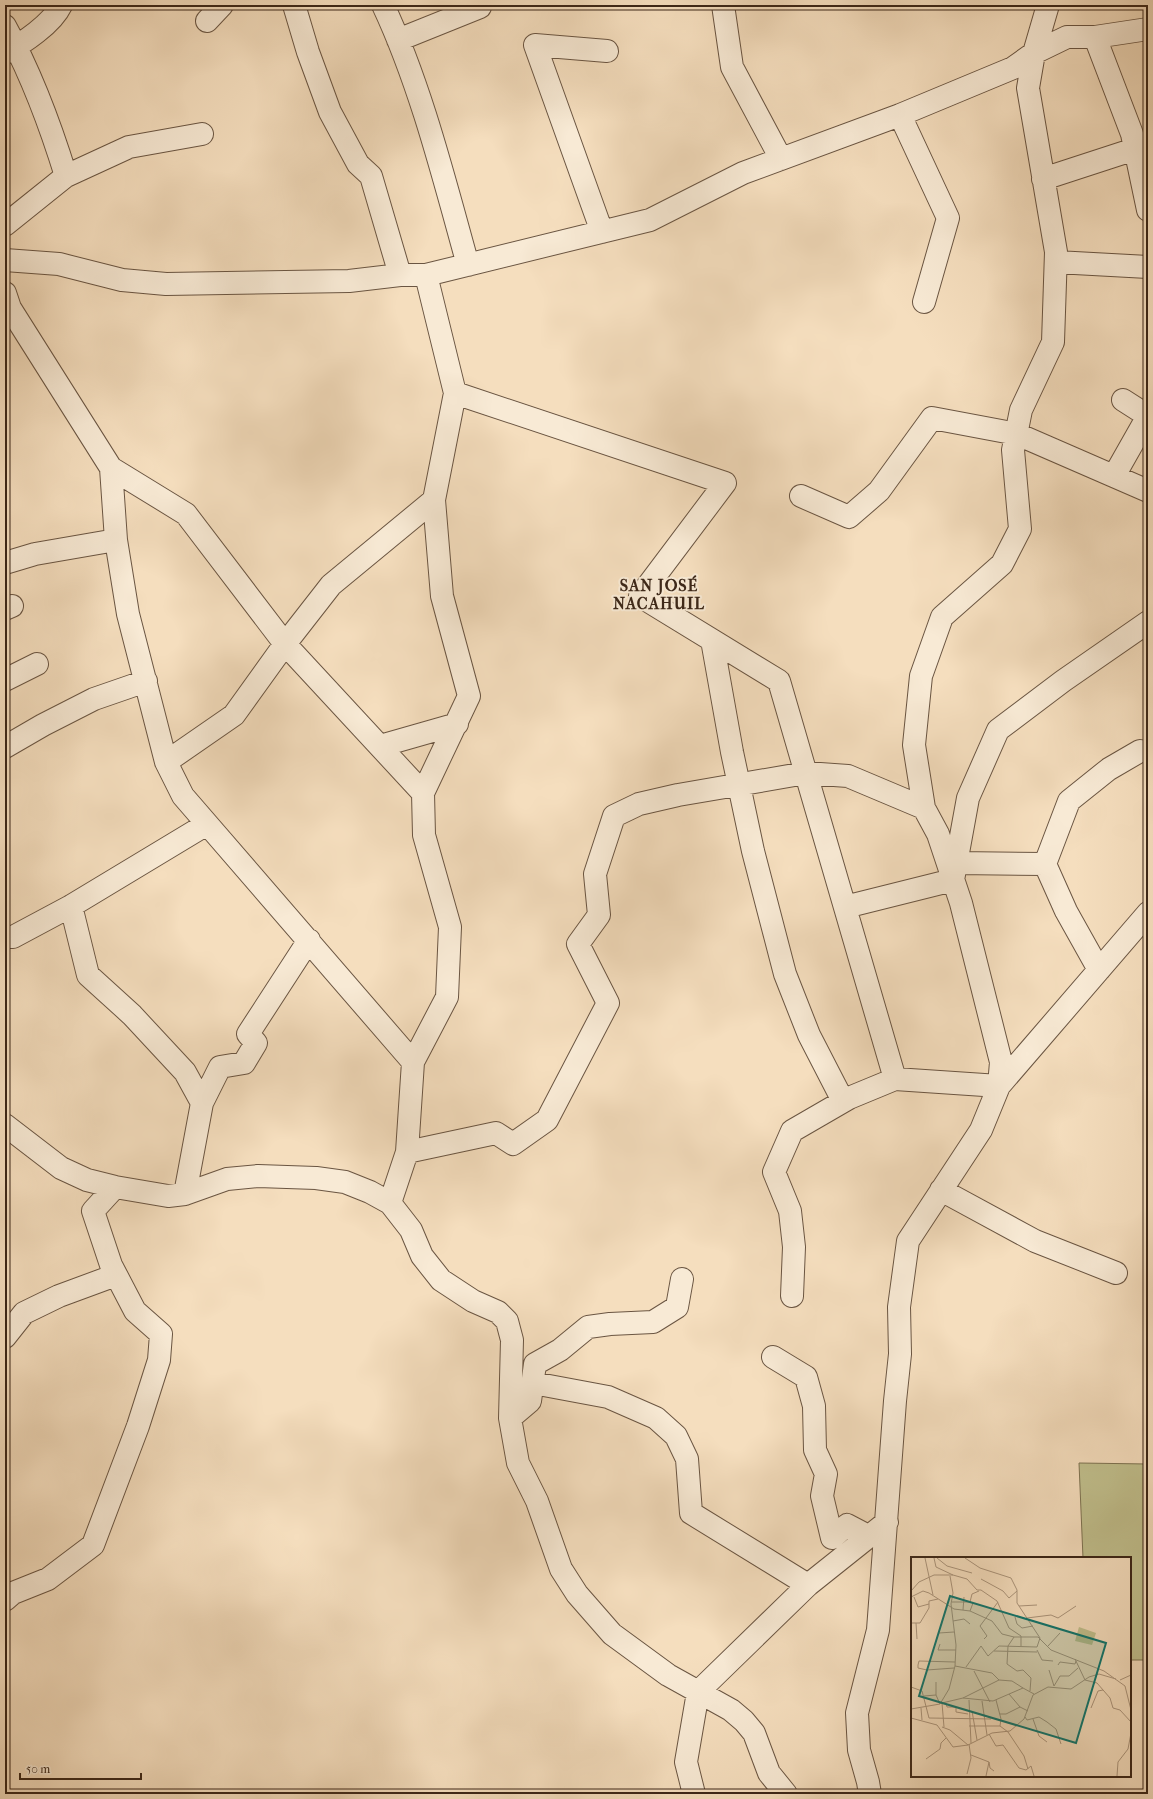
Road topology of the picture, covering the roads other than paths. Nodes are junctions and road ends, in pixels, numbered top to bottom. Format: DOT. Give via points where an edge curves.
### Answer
graph roads {
  1 [pos="61,5"];
  2 [pos="222,5"];
  3 [pos="294,5"];
  4 [pos="383,5"];
  5 [pos="723,5"];
  6 [pos="1048,5"];
  7 [pos="480,7"];
  8 [pos="207,21"];
  9 [pos="5,26"];
  10 [pos="1148,29"];
  11 [pos="1095,37"];
  12 [pos="398,40"];
  13 [pos="11,50"];
  14 [pos="607,51"];
  15 [pos="1034,53"];
  16 [pos="900,115"];
  17 [pos="202,134"];
  18 [pos="1142,149"];
  19 [pos="781,159"];
  20 [pos="66,176"];
  21 [pos="1043,179"];
  22 [pos="1148,210"];
  23 [pos="5,225"];
  24 [pos="602,232"];
  25 [pos="5,260"];
  26 [pos="1056,262"];
  27 [pos="468,265"];
  28 [pos="1148,267"];
  29 [pos="400,275"];
  30 [pos="426,276"];
  31 [pos="924,302"];
  32 [pos="7,304"];
  33 [pos="455,393"];
  34 [pos="1123,400"];
  35 [pos="1148,416"];
  36 [pos="1017,434"];
  37 [pos="111,468"];
  38 [pos="1114,476"];
  39 [pos="1148,491"];
  40 [pos="801,496"];
  41 [pos="434,500"];
  42 [pos="116,540"];
  43 [pos="5,563"];
  44 [pos="1148,622"];
  45 [pos="712,640"];
  46 [pos="284,644"];
  47 [pos="37,664"];
  48 [pos="5,680"];
  49 [pos="146,681"];
  50 [pos="457,724"];
  51 [pos="380,746"];
  52 [pos="5,748"];
  53 [pos="1140,751"];
  54 [pos="166,762"];
  55 [pos="806,773"];
  56 [pos="738,784"];
  57 [pos="422,793"];
  58 [pos="924,808"];
  59 [pos="207,824"];
  60 [pos="1045,864"];
  61 [pos="955,871"];
  62 [pos="71,906"];
  63 [pos="845,907"];
  64 [pos="1148,912"];
  65 [pos="5,937"];
  66 [pos="308,940"];
  67 [pos="1099,970"];
  68 [pos="413,1062"];
  69 [pos="895,1079"];
  70 [pos="999,1086"];
  71 [pos="843,1101"];
  72 [pos="202,1103"];
  73 [pos="6,1128"];
  74 [pos="407,1152"];
  75 [pos="115,1187"];
  76 [pos="941,1190"];
  77 [pos="185,1194"];
  78 [pos="390,1203"];
  79 [pos="1116,1273"];
  80 [pos="116,1275"];
  81 [pos="682,1279"];
  82 [pos="792,1296"];
  83 [pos="5,1337"];
  84 [pos="774,1357"];
  85 [pos="533,1383"];
  86 [pos="510,1418"];
  87 [pos="887,1522"];
  88 [pos="868,1536"];
  89 [pos="808,1585"];
  90 [pos="5,1600"];
  91 [pos="698,1692"];
  92 [pos="694,1794"];
  93 [pos="786,1794"];
  94 [pos="870,1794"];
  1 -- 13 [label="street" via="35,33"];
  2 -- 8 [label="street"];
  3 -- 29 [label="street" via="330,112 358,164 371,176"];
  4 -- 12 [label="street"];
  5 -- 19 [label="street" via="732,67"];
  6 -- 15 [label="street"];
  7 -- 12 [label="street"];
  9 -- 13 [label="street"];
  10 -- 11 [label="street"];
  11 -- 15 [label="street" via="1067,37"];
  11 -- 18 [label="street" via="1132,134"];
  12 -- 27 [label="street" via="440,163"];
  13 -- 20 [label="street" via="43,107"];
  14 -- 24 [label="street" via="536,45"];
  15 -- 16 [label="street" via="1013,68"];
  15 -- 21 [label="street" via="1028,88"];
  16 -- 19 [label="street"];
  16 -- 31 [label="street" via="948,218"];
  17 -- 20 [label="street" via="129,147"];
  18 -- 21 [label="street"];
  18 -- 22 [label="street"];
  19 -- 24 [label="street" via="743,173 650,220"];
  20 -- 23 [label="street"];
  21 -- 26 [label="street"];
  24 -- 27 [label="street"];
  25 -- 29 [label="street" via="59,264 122,280 166,284 350,280"];
  26 -- 28 [label="street"];
  26 -- 36 [label="street" via="1053,342 1021,410"];
  27 -- 30 [label="street"];
  29 -- 30 [label="street"];
  30 -- 33 [label="street"];
  32 -- 37 [label="street"];
  33 -- 41 [label="street"];
  33 -- 45 [label="street" via="725,483 640,596"];
  34 -- 35 [label="street"];
  35 -- 38 [label="street"];
  36 -- 38 [label="street"];
  36 -- 40 [label="street" via="932,418 879,491 849,517"];
  36 -- 58 [label="street" via="1013,450 1020,529 1002,564 942,617 921,676 914,746"];
  37 -- 42 [label="street"];
  37 -- 46 [label="street" via="186,514"];
  38 -- 39 [label="street"];
  41 -- 46 [label="street" via="331,585"];
  41 -- 50 [label="street" via="442,596 469,696"];
  42 -- 43 [label="street" via="35,554"];
  42 -- 49 [label="street" via="128,614"];
  44 -- 61 [label="street" via="998,730 968,798"];
  45 -- 55 [label="street" via="779,681"];
  45 -- 56 [label="street"];
  46 -- 51 [label="street"];
  46 -- 54 [label="street" via="234,716"];
  47 -- 48 [label="street"];
  49 -- 52 [label="street" via="94,699"];
  49 -- 54 [label="street"];
  50 -- 51 [label="street"];
  50 -- 57 [label="street" via="450,733"];
  51 -- 57 [label="street"];
  53 -- 60 [label="street" via="1109,769 1069,801"];
  54 -- 59 [label="street" via="183,796"];
  55 -- 56 [label="street"];
  55 -- 58 [label="street" via="848,776"];
  55 -- 63 [label="street"];
  56 -- 71 [label="street" via="785,974 808,1035"];
  56 -- 74 [label="street" via="639,804 614,816 595,874 599,915 578,944 608,1003 547,1120 513,1144 496,1134"];
  57 -- 68 [label="street" via="424,835 450,927 447,997"];
  58 -- 61 [label="street"];
  59 -- 62 [label="street"];
  59 -- 66 [label="street"];
  60 -- 61 [label="street"];
  60 -- 67 [label="street" via="1066,911"];
  61 -- 63 [label="street"];
  61 -- 70 [label="street" via="1001,1062"];
  62 -- 65 [label="street" via="13,937"];
  62 -- 72 [label="street" via="88,975 132,1015 185,1072"];
  63 -- 69 [label="street"];
  64 -- 67 [label="street"];
  66 -- 68 [label="street"];
  66 -- 72 [label="street" via="248,1034 256,1043 244,1063 220,1067"];
  67 -- 70 [label="street"];
  68 -- 74 [label="street"];
  69 -- 70 [label="street"];
  69 -- 71 [label="street"];
  70 -- 76 [label="street" via="981,1130"];
  71 -- 82 [label="street" via="792,1131 774,1172 790,1211 794,1247"];
  72 -- 77 [label="street"];
  73 -- 75 [label="street" via="61,1168 88,1180"];
  74 -- 78 [label="street"];
  75 -- 77 [label="street" via="168,1196"];
  75 -- 80 [label="street" via="93,1210"];
  76 -- 79 [label="street" via="1035,1241"];
  76 -- 87 [label="street" via="908,1241 899,1307 900,1354"];
  77 -- 78 [label="street" via="227,1179 258,1176 316,1178 345,1182"];
  78 -- 86 [label="street" via="411,1230 422,1256 441,1280 473,1302 498,1312 508,1321 512,1340"];
  80 -- 83 [label="street" via="59,1296 24,1313"];
  80 -- 90 [label="street" via="135,1311 161,1334 159,1360 138,1426 93,1545 48,1579 13,1592"];
  81 -- 85 [label="street" via="677,1307 653,1322 588,1327 560,1350 535,1364"];
  84 -- 88 [label="street" via="806,1377 814,1406 815,1450 826,1474 822,1496 832,1538 847,1525"];
  85 -- 86 [label="street" via="530,1401"];
  85 -- 89 [label="street" via="608,1397 656,1418 676,1436 687,1459 692,1513"];
  86 -- 91 [label="street" via="518,1464 537,1501 561,1569 577,1594 612,1634 668,1675"];
  87 -- 88 [label="street"];
  87 -- 94 [label="street" via="878,1630 857,1713 859,1750"];
  88 -- 89 [label="street"];
  89 -- 91 [label="street"];
  91 -- 92 [label="street" via="686,1762"];
  91 -- 93 [label="street" via="731,1710 744,1721 754,1733 769,1773"];
}
